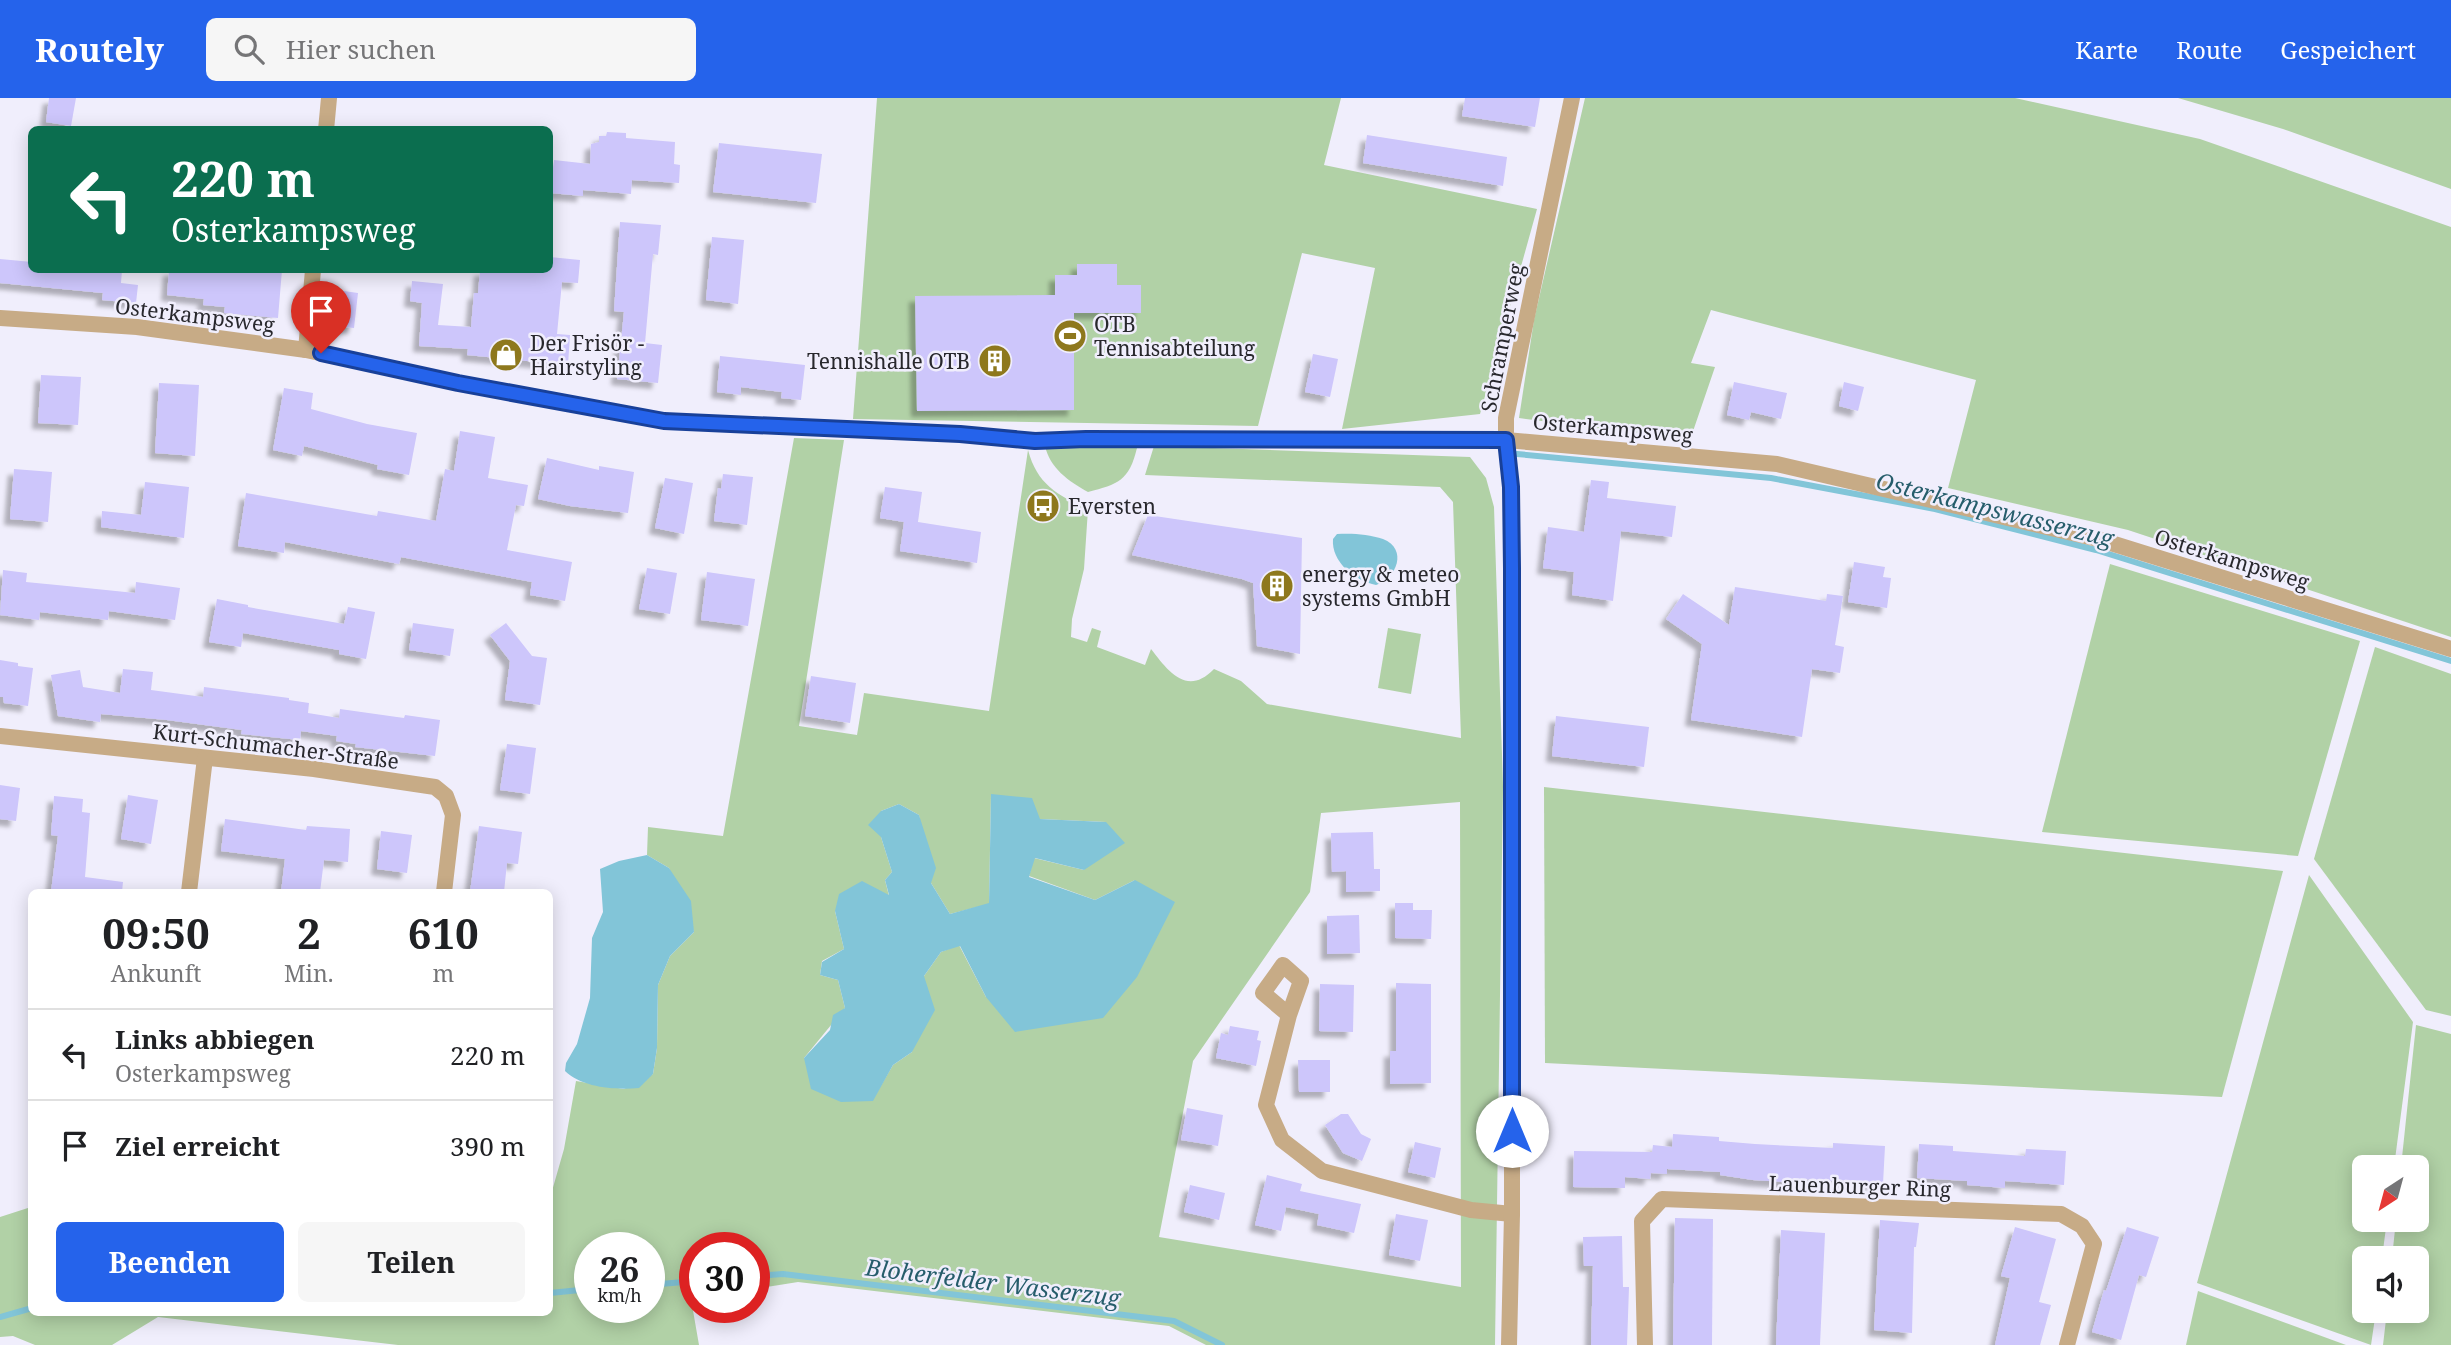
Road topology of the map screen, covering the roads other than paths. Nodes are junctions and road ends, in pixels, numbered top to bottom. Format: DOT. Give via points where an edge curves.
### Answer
graph roads {
  1 [pos="329,98"];
  2 [pos="1573,98"];
  3 [pos="326,126"];
  4 [pos="313,273"];
  5 [pos="0,318"];
  6 [pos="306,350"];
  7 [pos="1506,440"];
  8 [pos="2451,649"];
  9 [pos="0,736"];
  10 [pos="205,758"];
  11 [pos="189,889"];
  12 [pos="444,889"];
  13 [pos="1289,1015"];
  14 [pos="1512,1214"];
  15 [pos="1509,1345"];
  16 [pos="1645,1345"];
  17 [pos="2067,1345"];
  1 -- 3 [label="street"];
  2 -- 7 [label="street, Schramperweg" via="1506,418"];
  4 -- 6 [label="street"];
  5 -- 6 [label="street, Osterkampsweg" via="136,327"];
  6 -- 7 [label="street, Osterkampsweg" via="664,421 1035,441"];
  7 -- 8 [label="street, Osterkampsweg" via="1777,464 2098,539"];
  7 -- 14 [label="street, Schramperweg" via="1512,582"];
  9 -- 10 [label="street, Kurt-Schumacher-Straße"];
  10 -- 11 [label="street"];
  10 -- 12 [label="street, Kurt-Schumacher-Straße" via="435,787 446,796 453,815"];
  13 -- 14 [label="street" via="1266,1105 1282,1140 1322,1171 1471,1210"];
  14 -- 15 [label="street, Schramperweg"];
  16 -- 17 [label="street, Lauenburger Ring" via="1642,1221 1662,1199 2061,1214 2082,1226 2094,1244"];
}
